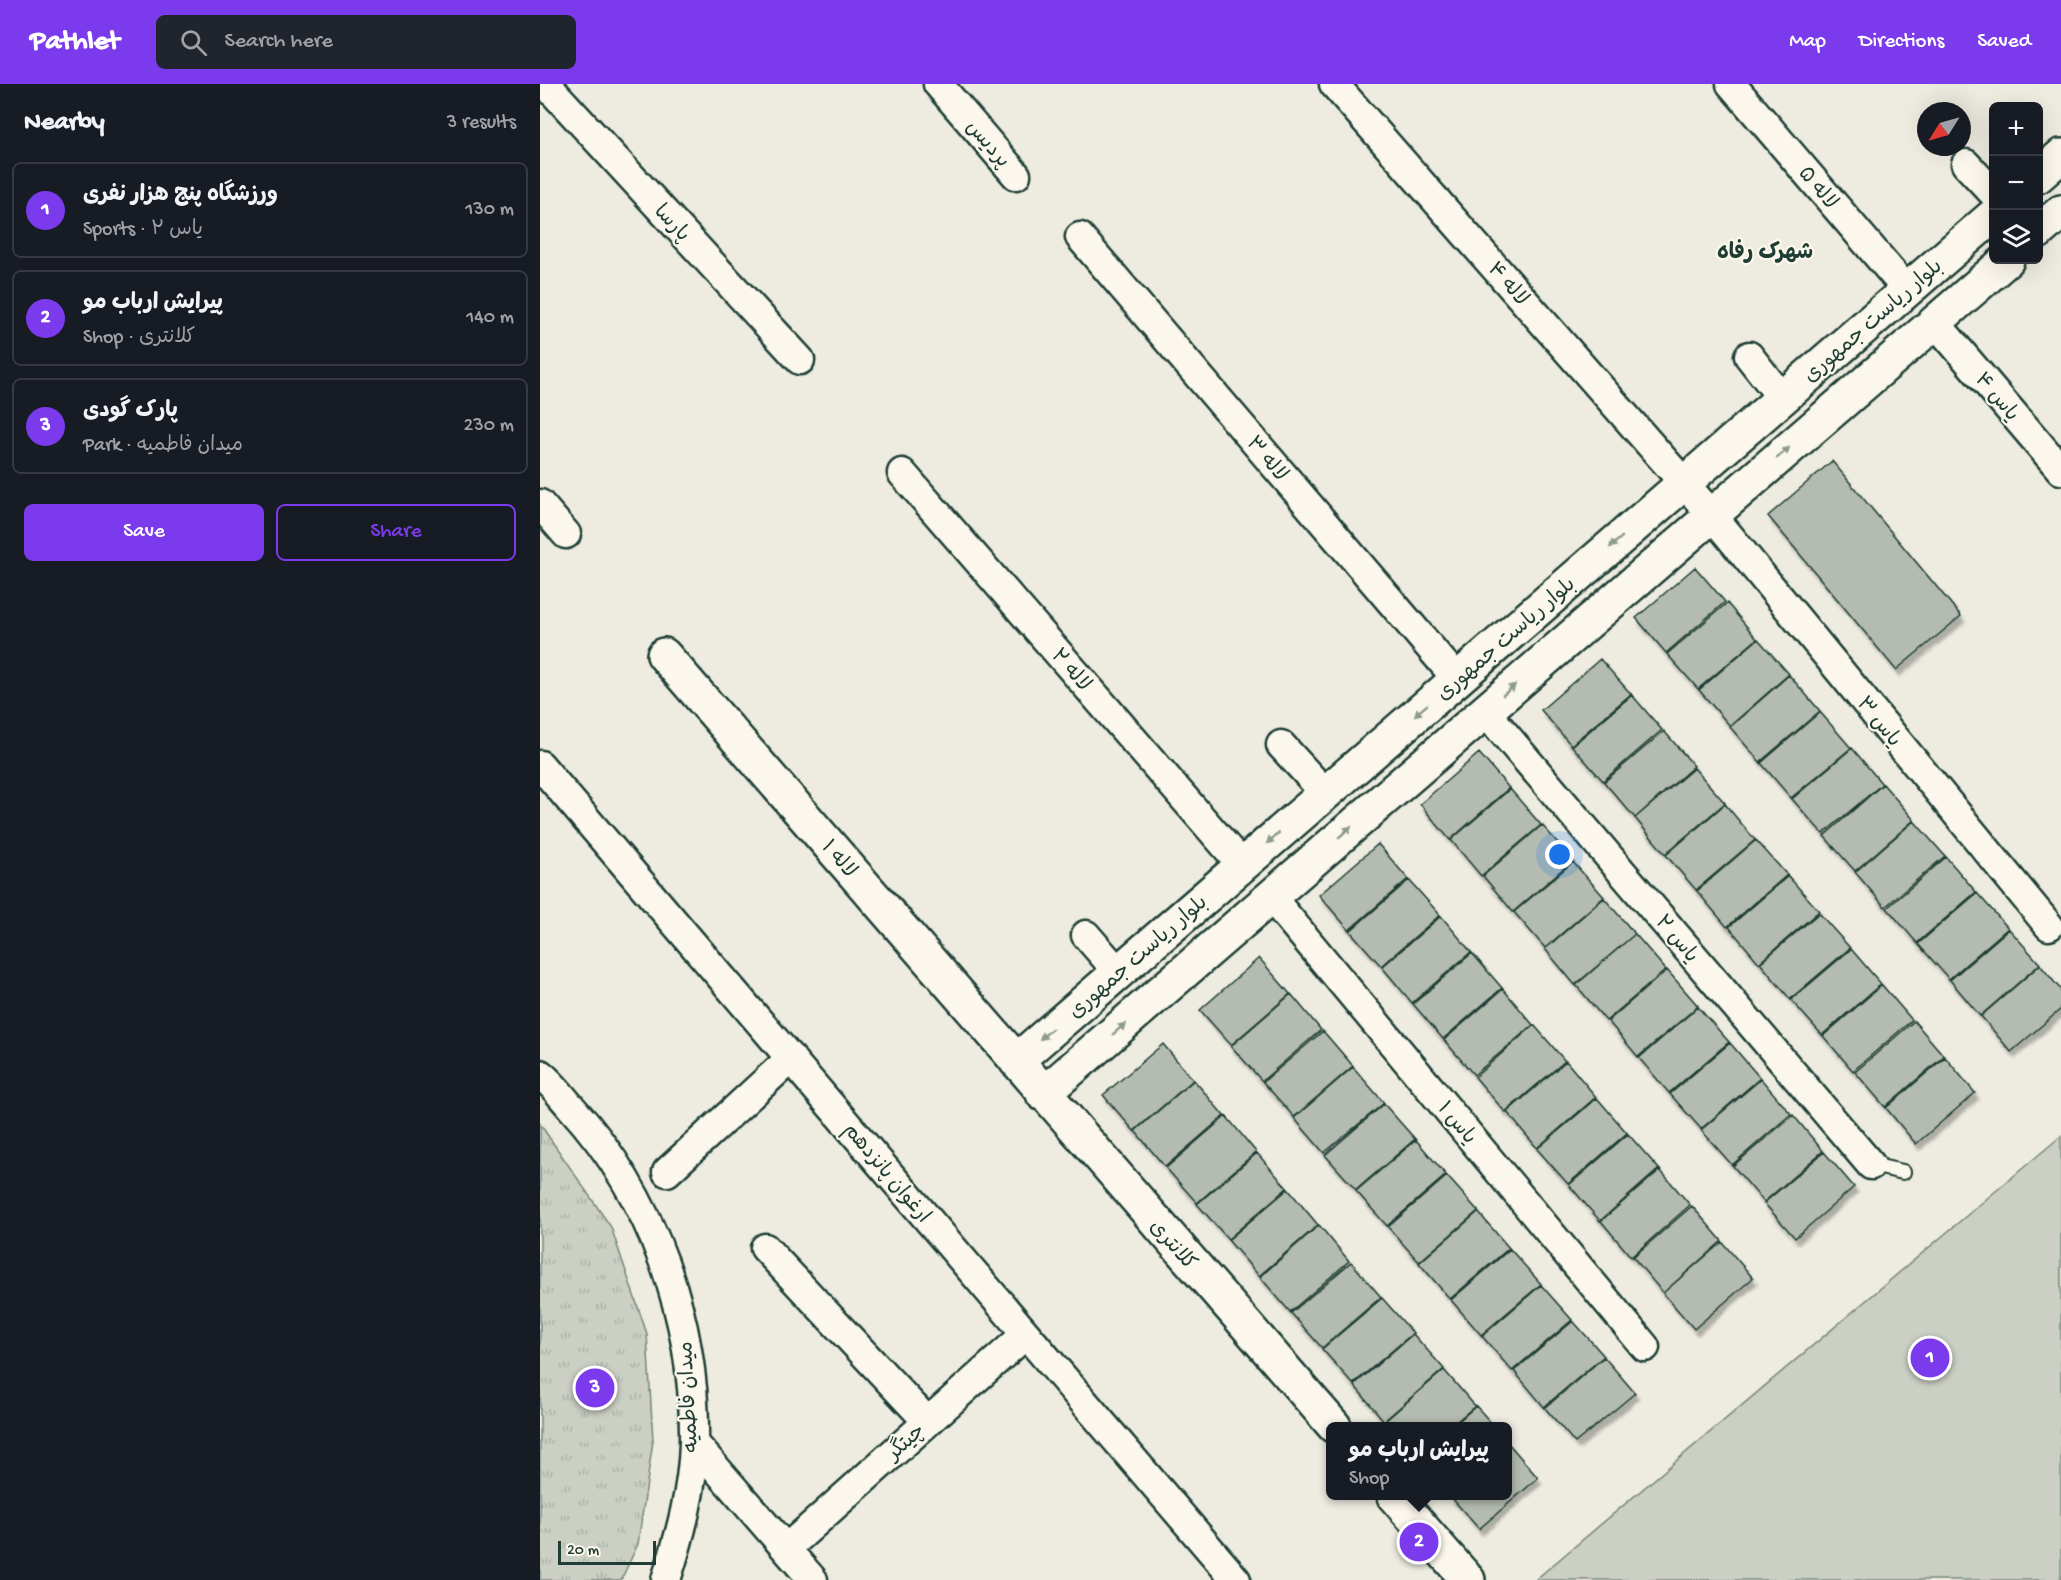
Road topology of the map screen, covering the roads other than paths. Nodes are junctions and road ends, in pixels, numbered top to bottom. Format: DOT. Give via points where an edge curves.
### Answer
graph roads {
  1 [pos="546,84"];
  2 [pos="938,84"];
  3 [pos="1334,84"];
  4 [pos="1731,84"];
  5 [pos="2061,156"];
  6 [pos="1966,164"];
  7 [pos="2043,172"];
  8 [pos="1016,175"];
  9 [pos="1989,189"];
  10 [pos="2061,212"];
  11 [pos="1989,219"];
  12 [pos="2043,228"];
  13 [pos="1080,237"];
  14 [pos="2002,264"];
  15 [pos="1907,290"];
  16 [pos="1935,322"];
  17 [pos="1749,357"];
  18 [pos="800,360"];
  19 [pos="1782,398"];
  20 [pos="1734,440"];
  21 [pos="2061,470"];
  22 [pos="902,473"];
  23 [pos="1759,474"];
  24 [pos="1684,483"];
  25 [pos="540,504"];
  26 [pos="1650,512"];
  27 [pos="1712,515"];
  28 [pos="566,534"];
  29 [pos="1678,544"];
  30 [pos="664,655"];
  31 [pos="1457,679"];
  32 [pos="1485,711"];
  33 [pos="1281,745"];
  34 [pos="546,783"];
  35 [pos="1325,793"];
  36 [pos="1242,865"];
  37 [pos="1270,897"];
  38 [pos="2049,926"];
  39 [pos="1086,935"];
  40 [pos="1118,972"];
  41 [pos="790,1058"];
  42 [pos="1016,1061"];
  43 [pos="540,1074"];
  44 [pos="1043,1094"];
  45 [pos="1871,1165"];
  46 [pos="1903,1172"];
  47 [pos="667,1173"];
  48 [pos="765,1248"];
  49 [pos="1026,1334"];
  50 [pos="1645,1347"];
  51 [pos="927,1421"];
  52 [pos="1330,1422"];
  53 [pos="694,1443"];
  54 [pos="1397,1500"];
  55 [pos="786,1549"];
  56 [pos="1459,1577"];
  57 [pos="666,1580"];
  58 [pos="813,1580"];
  59 [pos="1236,1580"];
  1 -- 18 [label="street, پارسا"];
  2 -- 8 [label="street, پردیس"];
  3 -- 24 [label="street, لاله ۴"];
  4 -- 15 [label="street, لاله ۵"];
  5 -- 7 [label="street"];
  6 -- 9 [label="street"];
  10 -- 12 [label="street"];
  11 -- 15 [label="street, بلوار ریاست جمهوری"];
  13 -- 31 [label="street, لاله ۳"];
  14 -- 16 [label="street, بلوار ریاست جمهوری"];
  15 -- 19 [label="street, بلوار ریاست جمهوری"];
  16 -- 21 [label="street, یاس ۴"];
  23 -- 16 [label="street, بلوار ریاست جمهوری, one-way"];
  17 -- 19 [label="street"];
  19 -- 20 [label="street, بلوار ریاست جمهوری"];
  20 -- 23 [label="street" via="1718,457 1725,472 1738,476"];
  20 -- 24 [label="street, بلوار ریاست جمهوری"];
  22 -- 36 [label="street, لاله ۲"];
  23 -- 27 [label="street, بلوار ریاست جمهوری"];
  24 -- 26 [label="street, بلوار ریاست جمهوری"];
  24 -- 27 [label="street, لاله ۴"];
  25 -- 28 [label="street"];
  26 -- 29 [label="street" via="1671,504 1681,512 1683,524"];
  26 -- 31 [label="street, بلوار ریاست جمهوری, one-way"];
  27 -- 29 [label="street, بلوار ریاست جمهوری"];
  27 -- 38 [label="street, یاس ۳"];
  32 -- 29 [label="street, بلوار ریاست جمهوری, one-way"];
  30 -- 42 [label="street, لاله ۱"];
  31 -- 35 [label="street, بلوار ریاست جمهوری, one-way"];
  37 -- 32 [label="street, بلوار ریاست جمهوری, one-way"];
  32 -- 45 [label="street, یاس ۲"];
  33 -- 35 [label="street"];
  34 -- 41 [label="street, ارغوان پانزدهم"];
  35 -- 36 [label="street, بلوار ریاست جمهوری, one-way"];
  36 -- 40 [label="street, بلوار ریاست جمهوری"];
  44 -- 37 [label="street, بلوار ریاست جمهوری, one-way" via="1151,1007"];
  37 -- 50 [label="street, یاس ۱"];
  39 -- 40 [label="street"];
  40 -- 42 [label="street, بلوار ریاست جمهوری, one-way"];
  41 -- 47 [label="street"];
  41 -- 49 [label="street, ارغوان پانزدهم"];
  42 -- 44 [label="street, کلانتری"];
  43 -- 53 [label="street, میدان فاطمیه" via="594,1132 629,1185 669,1273 689,1357"];
  44 -- 52 [label="street, کلانتری"];
  45 -- 46 [label="lane"];
  48 -- 51 [label="street"];
  49 -- 51 [label="street, چیتگر"];
  49 -- 59 [label="street, ارغوان پانزدهم"];
  51 -- 55 [label="street, چیتگر"];
  53 -- 55 [label="street"];
  53 -- 57 [label="street, میدان فاطمیه" via="682,1529"];
  54 -- 56 [label="street"];
  55 -- 58 [label="street"];
}
